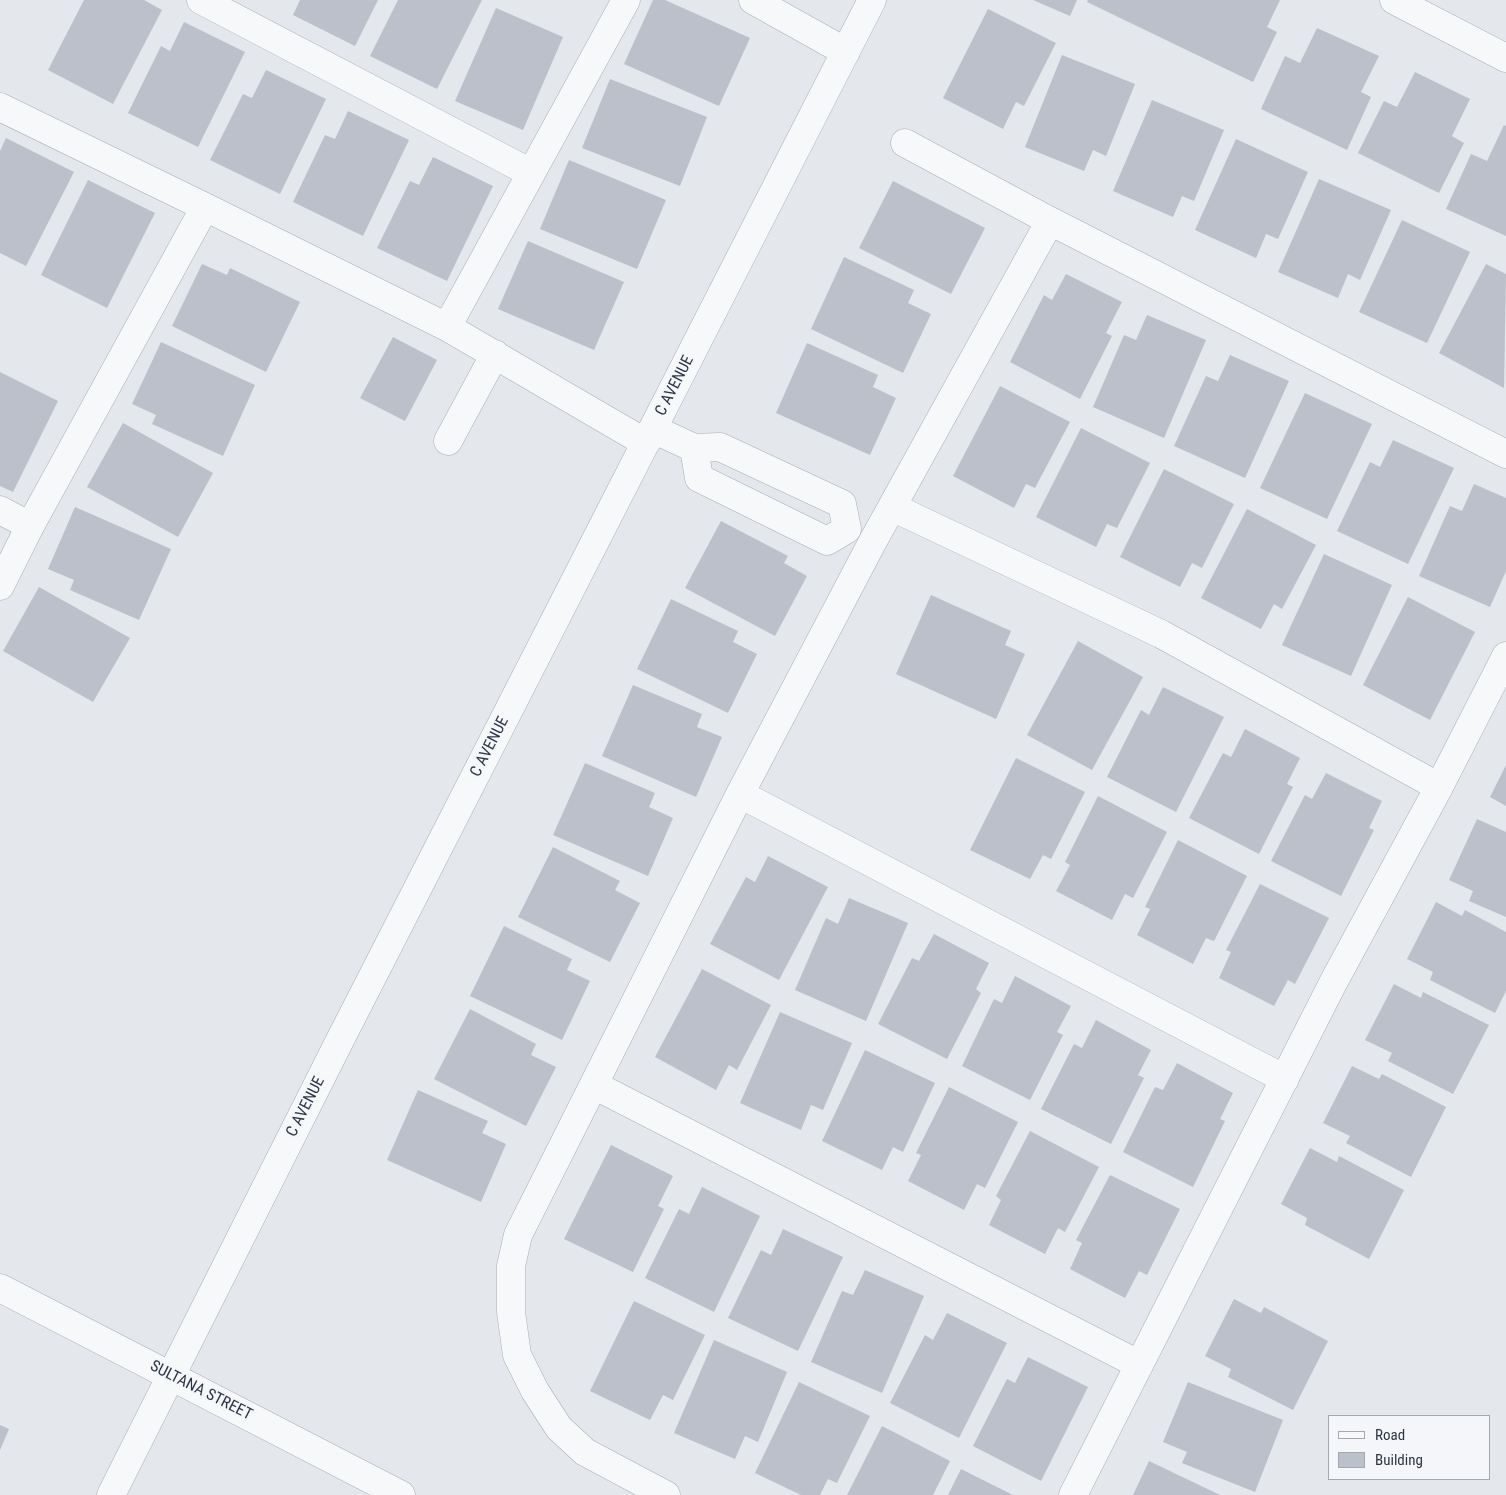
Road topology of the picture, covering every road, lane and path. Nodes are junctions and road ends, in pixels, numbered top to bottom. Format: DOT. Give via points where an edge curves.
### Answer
graph roads {
  1 [pos="201,0"];
  2 [pos="626,0"];
  3 [pos="754,0"];
  4 [pos="872,0"];
  5 [pos="1394,0"];
  6 [pos="846,52"];
  7 [pos="1506,58"];
  8 [pos="0,107"];
  9 [pos="905,143"];
  10 [pos="531,173"];
  11 [pos="205,207"];
  12 [pos="1050,220"];
  13 [pos="446,327"];
  14 [pos="495,354"];
  15 [pos="649,436"];
  16 [pos="448,441"];
  17 [pos="694,448"];
  18 [pos="1506,454"];
  19 [pos="892,507"];
  20 [pos="0,510"];
  21 [pos="30,526"];
  22 [pos="847,529"];
  23 [pos="873,541"];
  24 [pos="0,586"];
  25 [pos="1506,656"];
  26 [pos="1439,787"];
  27 [pos="740,794"];
  28 [pos="1284,1079"];
  29 [pos="594,1085"];
  30 [pos="0,1288"];
  31 [pos="1138,1364"];
  32 [pos="172,1376"];
  33 [pos="111,1495"];
  34 [pos="401,1495"];
  35 [pos="666,1495"];
  36 [pos="1073,1495"];
  1 -- 10 [label="street"];
  2 -- 10 [label="street"];
  3 -- 6 [label="street"];
  4 -- 6 [label="street, C AVENUE"];
  5 -- 7 [label="street"];
  6 -- 15 [label="street, C AVENUE"];
  8 -- 11 [label="street"];
  9 -- 12 [label="street"];
  10 -- 13 [label="street"];
  11 -- 13 [label="street"];
  11 -- 21 [label="street"];
  12 -- 18 [label="street"];
  12 -- 19 [label="street"];
  13 -- 14 [label="street"];
  14 -- 15 [label="street"];
  14 -- 16 [label="street"];
  15 -- 17 [label="street"];
  15 -- 32 [label="street, C AVENUE" via="342,1035"];
  17 -- 22 [label="street" via="720,447 842,504"];
  17 -- 22 [label="street" via="699,478 827,541"];
  19 -- 23 [label="street"];
  19 -- 26 [label="street" via="1160,634"];
  20 -- 21 [label="street"];
  21 -- 24 [label="street"];
  22 -- 23 [label="street"];
  23 -- 27 [label="street"];
  25 -- 26 [label="street"];
  26 -- 28 [label="street"];
  27 -- 28 [label="street"];
  27 -- 29 [label="street"];
  28 -- 31 [label="street"];
  29 -- 31 [label="street"];
  29 -- 35 [label="street" via="518,1235 511,1266 517,1355 559,1428 585,1452"];
  30 -- 32 [label="street, SULTANA STREET"];
  31 -- 36 [label="street"];
  32 -- 33 [label="street, C AVENUE"];
  32 -- 34 [label="street, SULTANA STREET"];
}
